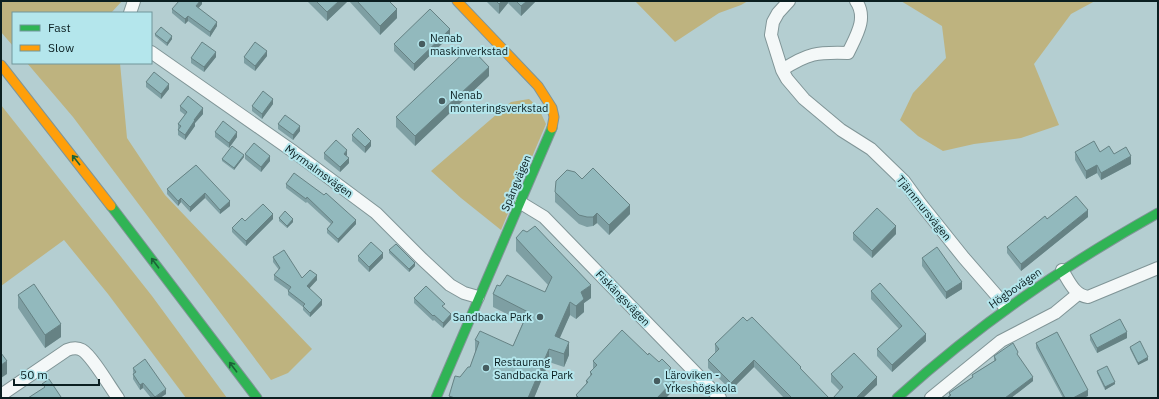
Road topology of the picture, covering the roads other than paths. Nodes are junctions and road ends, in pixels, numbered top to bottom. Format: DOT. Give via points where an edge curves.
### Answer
graph roads {
  1 [pos="134,1"];
  2 [pos="458,1"];
  3 [pos="789,1"];
  4 [pos="856,1"];
  5 [pos="130,12"];
  6 [pos="152,53"];
  7 [pos="1,65"];
  8 [pos="782,70"];
  9 [pos="521,203"];
  10 [pos="1158,212"];
  11 [pos="1158,268"];
  12 [pos="1062,270"];
  13 [pos="1078,294"];
  14 [pos="478,297"];
  15 [pos="1005,308"];
  16 [pos="1,395"];
  17 [pos="118,398"];
  18 [pos="256,398"];
  19 [pos="436,398"];
  20 [pos="720,398"];
  21 [pos="897,398"];
  22 [pos="931,398"];
  1 -- 5 [label="street"];
  2 -- 9 [label="main road, Spångvägen" via="527,73 552,108 552,127"];
  3 -- 8 [label="street, Tjärnmursvägen" via="773,22 771,35"];
  4 -- 8 [label="street" via="862,17 848,53 825,52 810,55"];
  6 -- 14 [label="street, Myrmalmsvägen" via="376,213 450,285"];
  18 -- 7 [label="main road, one-way" via="97,187"];
  8 -- 15 [label="street, Tjärnmursvägen" via="804,100 841,130 871,149 904,181"];
  9 -- 14 [label="main road, Spångvägen"];
  9 -- 20 [label="street, Fiskängsvägen" via="544,217"];
  10 -- 12 [label="main road, Högbovägen"];
  11 -- 13 [label="street" via="1092,296"];
  12 -- 13 [label="street"];
  12 -- 15 [label="main road, Högbovägen"];
  13 -- 22 [label="street" via="1055,313 1001,341"];
  14 -- 19 [label="main road, Spångvägen"];
  15 -- 21 [label="main road, Högbovägen" via="925,372"];
  16 -- 17 [label="street" via="67,350 75,348 88,356"];
}
